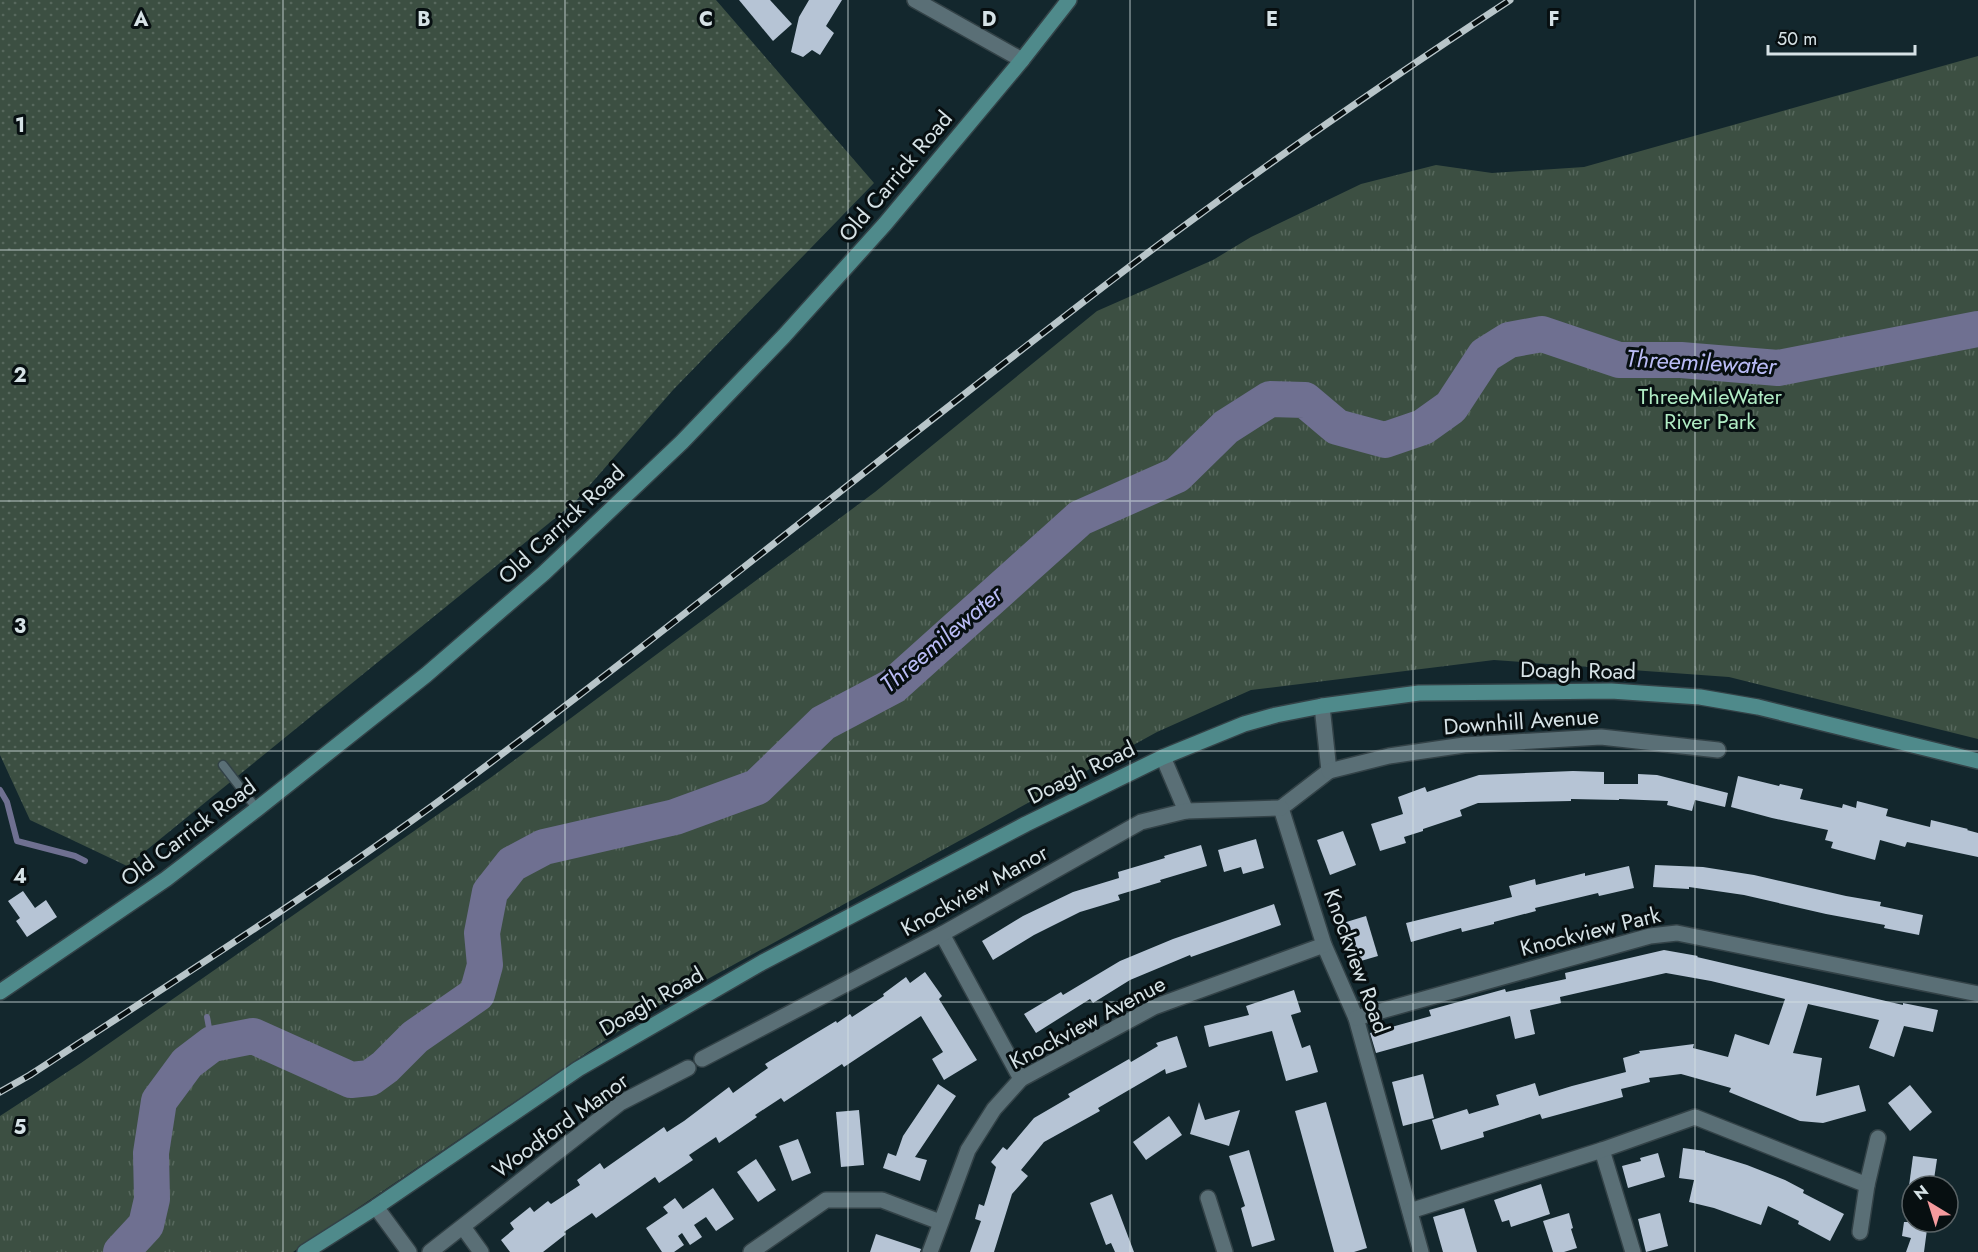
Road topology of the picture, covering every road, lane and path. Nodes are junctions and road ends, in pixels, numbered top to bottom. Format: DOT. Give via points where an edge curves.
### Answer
graph roads {
  1 [pos="915,0"];
  2 [pos="1069,0"];
  3 [pos="1022,60"];
  4 [pos="1322,706"];
  5 [pos="1718,750"];
  6 [pos="1163,757"];
  7 [pos="1978,761"];
  8 [pos="223,765"];
  9 [pos="1329,771"];
  10 [pos="1281,808"];
  11 [pos="257,809"];
  12 [pos="1186,811"];
  13 [pos="942,934"];
  14 [pos="1324,945"];
  15 [pos="0,992"];
  16 [pos="1978,994"];
  17 [pos="1356,1018"];
  18 [pos="702,1059"];
  19 [pos="688,1068"];
  20 [pos="1021,1079"];
  21 [pos="1878,1138"];
  22 [pos="1602,1150"];
  23 [pos="1867,1185"];
  24 [pos="1208,1198"];
  25 [pos="376,1207"];
  26 [pos="1410,1211"];
  27 [pos="940,1222"];
  28 [pos="463,1227"];
  29 [pos="1860,1232"];
  30 [pos="305,1252"];
  31 [pos="409,1252"];
  32 [pos="430,1252"];
  33 [pos="481,1252"];
  34 [pos="751,1252"];
  35 [pos="930,1252"];
  36 [pos="1225,1252"];
  37 [pos="1421,1252"];
  38 [pos="1633,1252"];
  1 -- 3 [label="street"];
  2 -- 3 [label="main road, Old Carrick Road"];
  3 -- 11 [label="main road, Old Carrick Road" via="885,224 682,442 544,573 426,675"];
  4 -- 6 [label="main road, Doagh Road" via="1244,724"];
  4 -- 7 [label="main road, Doagh Road" via="1419,693 1611,691 1700,698 1758,707"];
  4 -- 9 [label="street"];
  5 -- 9 [label="street, Downhill Avenue" via="1601,737 1464,745 1389,756"];
  6 -- 12 [label="street"];
  6 -- 25 [label="main road, Doagh Road" via="763,962 578,1070"];
  8 -- 11 [label="lane"];
  9 -- 10 [label="street"];
  10 -- 12 [label="street, Knockview Manor"];
  10 -- 14 [label="street, Knockview Road"];
  11 -- 15 [label="main road, Old Carrick Road" via="166,879"];
  12 -- 13 [label="street, Knockview Manor" via="1142,822"];
  13 -- 18 [label="street, Knockview Manor"];
  13 -- 20 [label="street"];
  14 -- 17 [label="street, Knockview Road"];
  14 -- 20 [label="street, Knockview Avenue" via="1154,1006"];
  16 -- 17 [label="street, Knockview Park" via="1677,933 1650,936"];
  17 -- 26 [label="street, Knockview Road"];
  19 -- 28 [label="street, Woodford Manor" via="620,1103"];
  20 -- 27 [label="street, Knockview Avenue" via="994,1109 968,1150"];
  21 -- 23 [label="street"];
  22 -- 23 [label="street" via="1695,1118"];
  22 -- 26 [label="street"];
  22 -- 38 [label="street"];
  23 -- 29 [label="street"];
  24 -- 36 [label="street"];
  25 -- 30 [label="main road, Doagh Road"];
  25 -- 31 [label="street"];
  26 -- 37 [label="street, Knockview Road"];
  27 -- 34 [label="street" via="882,1200 826,1200"];
  27 -- 35 [label="street, Knockview Avenue"];
  28 -- 32 [label="street, Woodford Manor"];
  28 -- 33 [label="street"];
}
